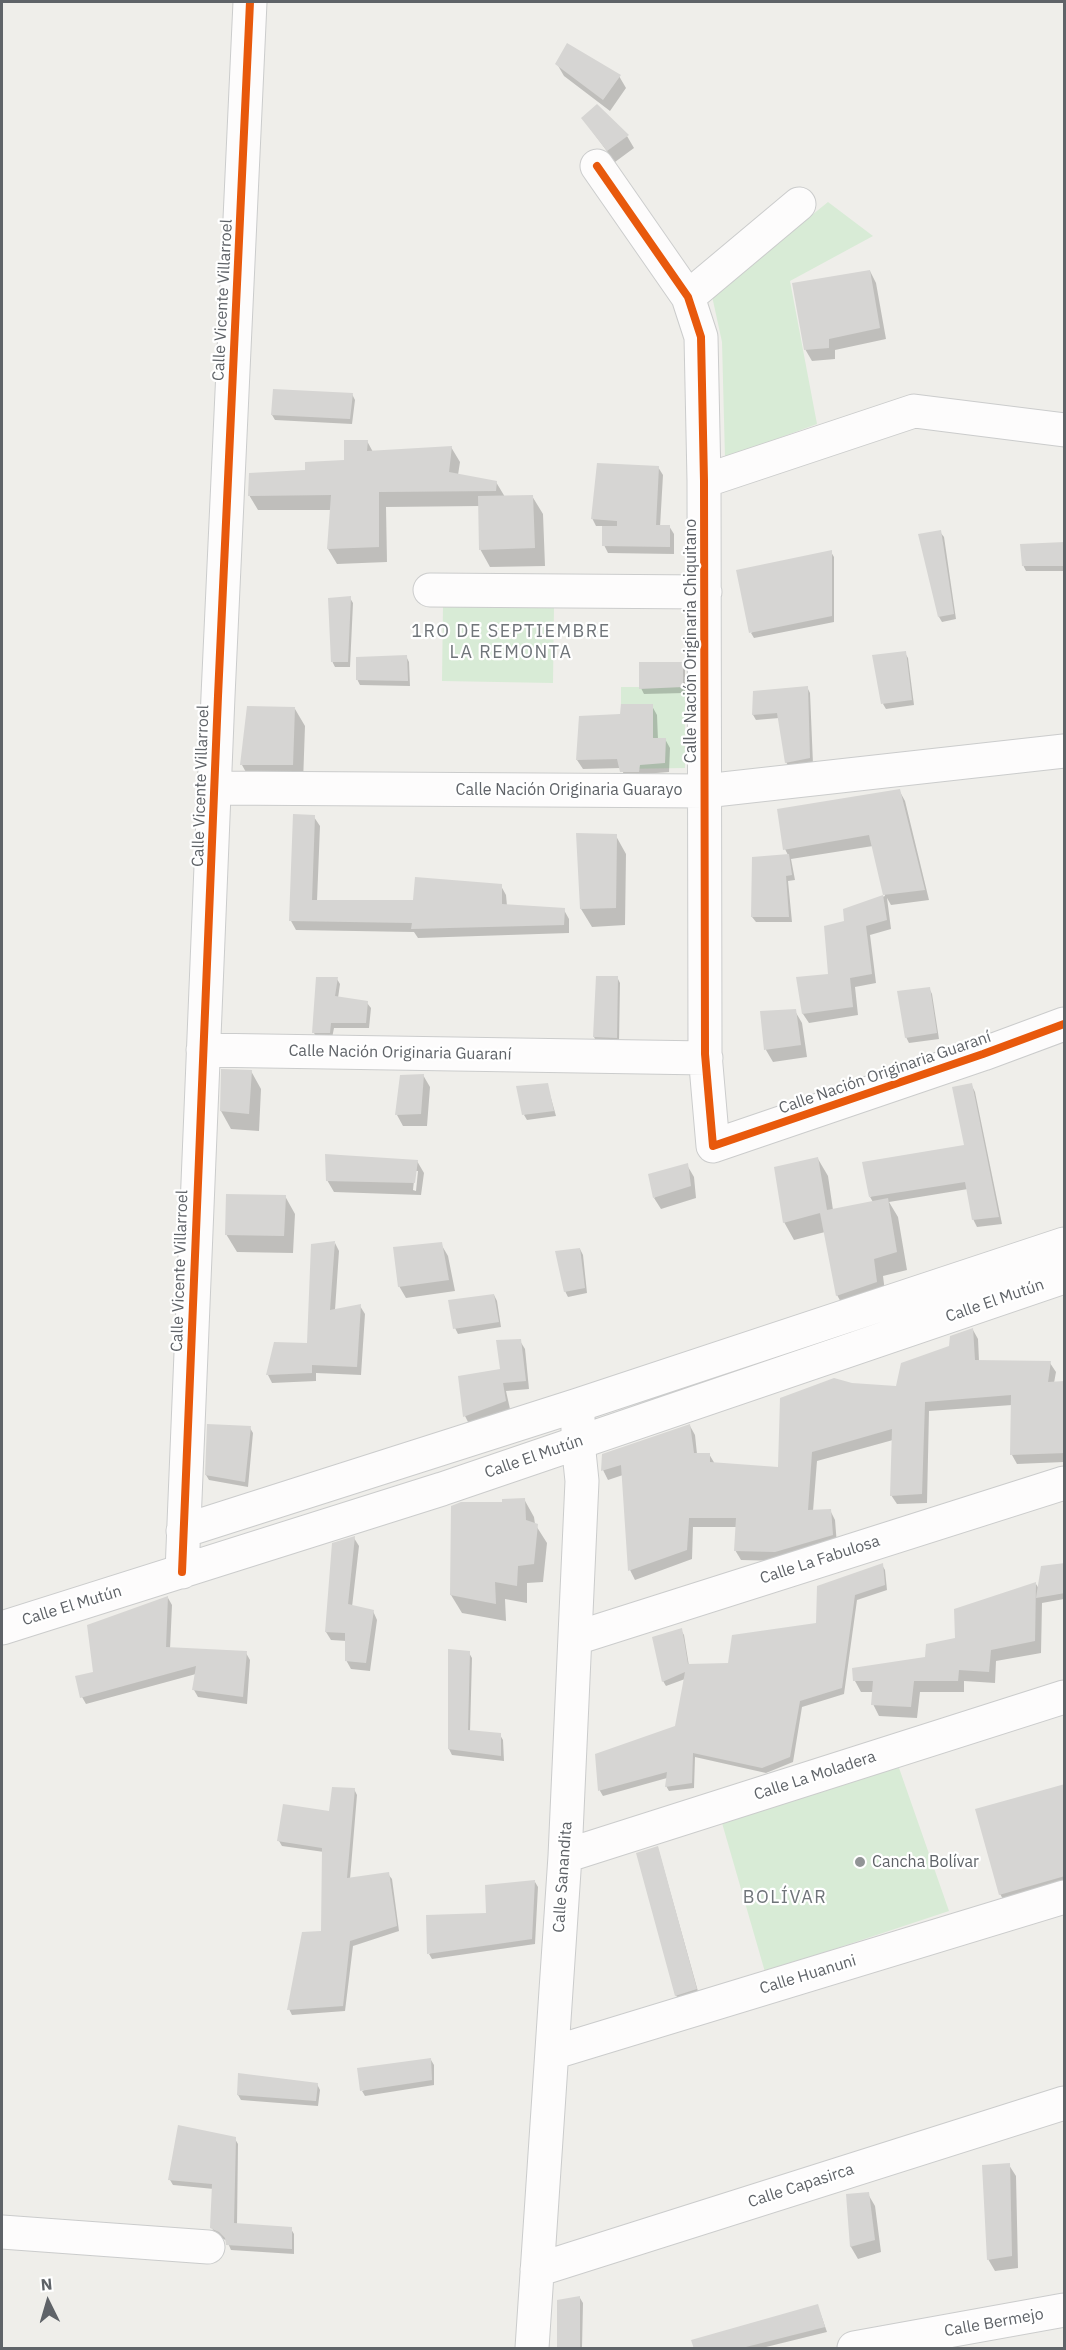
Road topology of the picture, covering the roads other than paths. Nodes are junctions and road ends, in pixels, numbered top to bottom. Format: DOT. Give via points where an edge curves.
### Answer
graph roads {
  1 [pos="250,2"];
  2 [pos="597,166"];
  3 [pos="800,204"];
  4 [pos="688,297"];
  5 [pos="1065,430"];
  6 [pos="704,481"];
  7 [pos="430,590"];
  8 [pos="705,592"];
  9 [pos="1065,751"];
  10 [pos="215,788"];
  11 [pos="705,791"];
  12 [pos="1065,1024"];
  13 [pos="203,1050"];
  14 [pos="706,1058"];
  15 [pos="713,1146"];
  16 [pos="1065,1244"];
  17 [pos="1065,1277"];
  18 [pos="578,1405"];
  19 [pos="578,1442"];
  20 [pos="1065,1483"];
  21 [pos="183,1531"];
  22 [pos="182,1572"];
  23 [pos="2,1628"];
  24 [pos="576,1638"];
  25 [pos="1065,1697"];
  26 [pos="565,1856"];
  27 [pos="1065,1897"];
  28 [pos="552,2053"];
  29 [pos="1065,2103"];
  30 [pos="2,2232"];
  31 [pos="208,2247"];
  32 [pos="537,2270"];
  33 [pos="1065,2310"];
  34 [pos="532,2349"];
  35 [pos="854,2349"];
  1 -- 10 [label="street, Calle Vicente Villarroel"];
  2 -- 4 [label="street, Calle Nación Originaria Chiquitano"];
  3 -- 4 [label="street"];
  4 -- 6 [label="street, Calle Nación Originaria Chiquitano" via="701,337"];
  5 -- 6 [label="street" via="914,411"];
  6 -- 8 [label="street, Calle Nación Originaria Chiquitano"];
  7 -- 8 [label="street"];
  8 -- 11 [label="street, Calle Nación Originaria Chiquitano"];
  9 -- 11 [label="street, Calle Nación Originaria Guarayo"];
  10 -- 11 [label="street, Calle Nación Originaria Guarayo"];
  10 -- 13 [label="street, Calle Vicente Villarroel"];
  11 -- 14 [label="street, Calle Nación Originaria Chiquitano"];
  12 -- 15 [label="street, Calle Nación Originaria Guaraní"];
  13 -- 14 [label="street, Calle Nación Originaria Guaraní"];
  13 -- 21 [label="street, Calle Vicente Villarroel"];
  14 -- 15 [label="street, Calle Nación Originaria Chiquitano"];
  16 -- 18 [label="street, Calle El Mutún"];
  17 -- 19 [label="street, Calle El Mutún"];
  18 -- 19 [label="street, Calle Sanandita"];
  18 -- 21 [label="street, Calle El Mutún"];
  19 -- 22 [label="street, Calle El Mutún" via="442,1490"];
  19 -- 24 [label="street, Calle Sanandita" via="582,1481"];
  20 -- 24 [label="street, Calle La Fabulosa"];
  21 -- 22 [label="street, Calle Vicente Villarroel"];
  22 -- 23 [label="street, Calle El Mutún"];
  24 -- 26 [label="street, Calle Sanandita"];
  25 -- 26 [label="street, Calle La Moladera"];
  26 -- 28 [label="street, Calle Sanandita"];
  27 -- 28 [label="street, Calle Huanuni"];
  28 -- 32 [label="street, Calle Sanandita"];
  29 -- 32 [label="street, Calle Capasirca"];
  30 -- 31 [label="street"];
  32 -- 34 [label="street, Calle Sanandita"];
  33 -- 35 [label="street, Calle Bermejo"];
}
